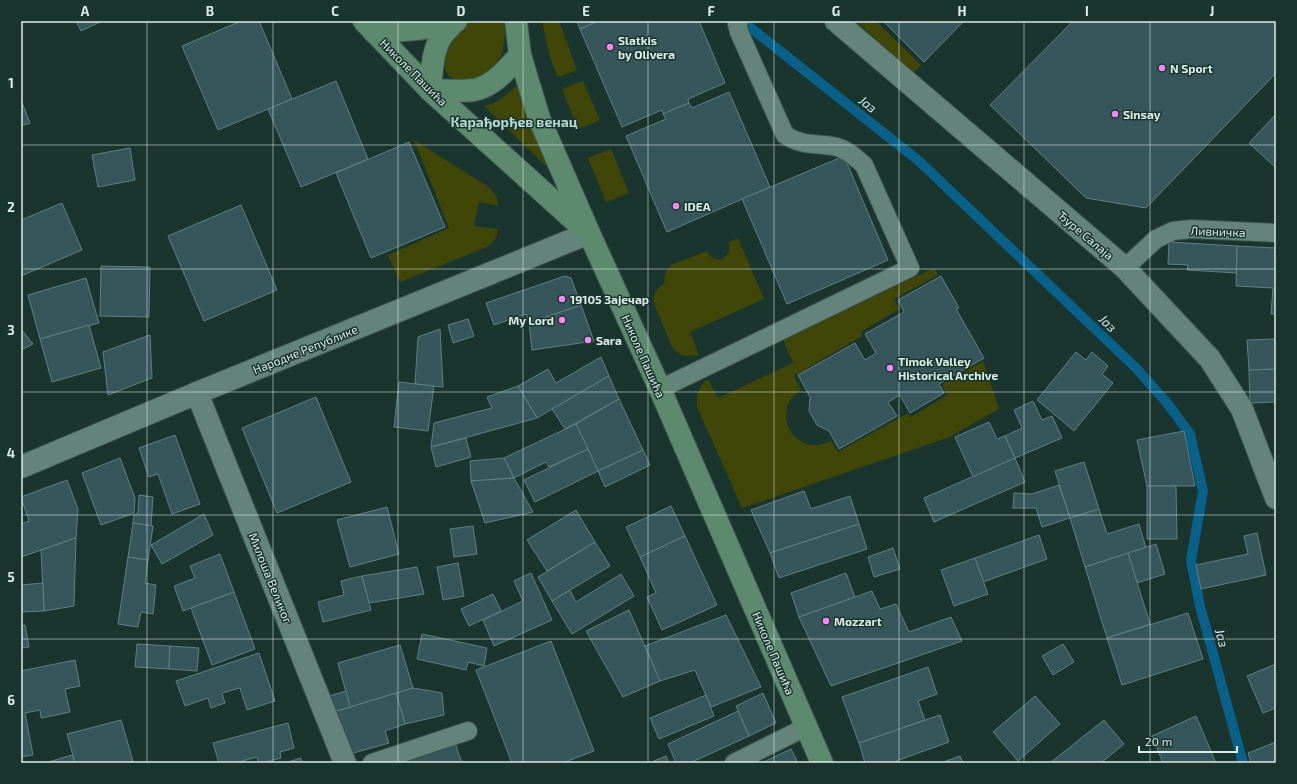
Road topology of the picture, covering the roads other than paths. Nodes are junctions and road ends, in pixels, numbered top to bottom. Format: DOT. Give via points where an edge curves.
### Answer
graph roads {
  1 [pos="456,21"];
  2 [pos="516,21"];
  3 [pos="836,21"];
  4 [pos="738,22"];
  5 [pos="369,27"];
  6 [pos="520,55"];
  7 [pos="430,90"];
  8 [pos="589,233"];
  9 [pos="1276,233"];
  10 [pos="1125,268"];
  11 [pos="660,389"];
  12 [pos="197,393"];
  13 [pos="21,467"];
  14 [pos="1276,498"];
  15 [pos="806,727"];
  16 [pos="468,730"];
  17 [pos="345,763"];
  18 [pos="372,763"];
  19 [pos="734,763"];
  20 [pos="822,763"];
  1 -- 5 [label="street" via="423,29"];
  1 -- 7 [label="street" via="444,33 438,46"];
  2 -- 6 [label="street"];
  3 -- 10 [label="street, Ђуре Салаја"];
  4 -- 11 [label="lane" via="739,32 785,135 805,144 837,147 852,154 864,165 910,268"];
  5 -- 7 [label="street, Николе Пашића"];
  6 -- 7 [label="street" via="490,84 474,90"];
  6 -- 8 [label="street" via="539,118"];
  7 -- 8 [label="street, Николе Пашића"];
  8 -- 11 [label="street, Николе Пашића"];
  8 -- 12 [label="street, Народне Републике"];
  9 -- 10 [label="lane, Ливничка" via="1191,228 1173,231 1156,239"];
  10 -- 14 [label="street, Ђуре Салаја" via="1210,359 1242,409"];
  11 -- 15 [label="street, Николе Пашића"];
  12 -- 13 [label="street, Народне Републике"];
  12 -- 17 [label="street, Милоша Великог"];
  15 -- 19 [label="lane"];
  15 -- 20 [label="street, Николе Пашића"];
  16 -- 18 [label="lane"];
}
